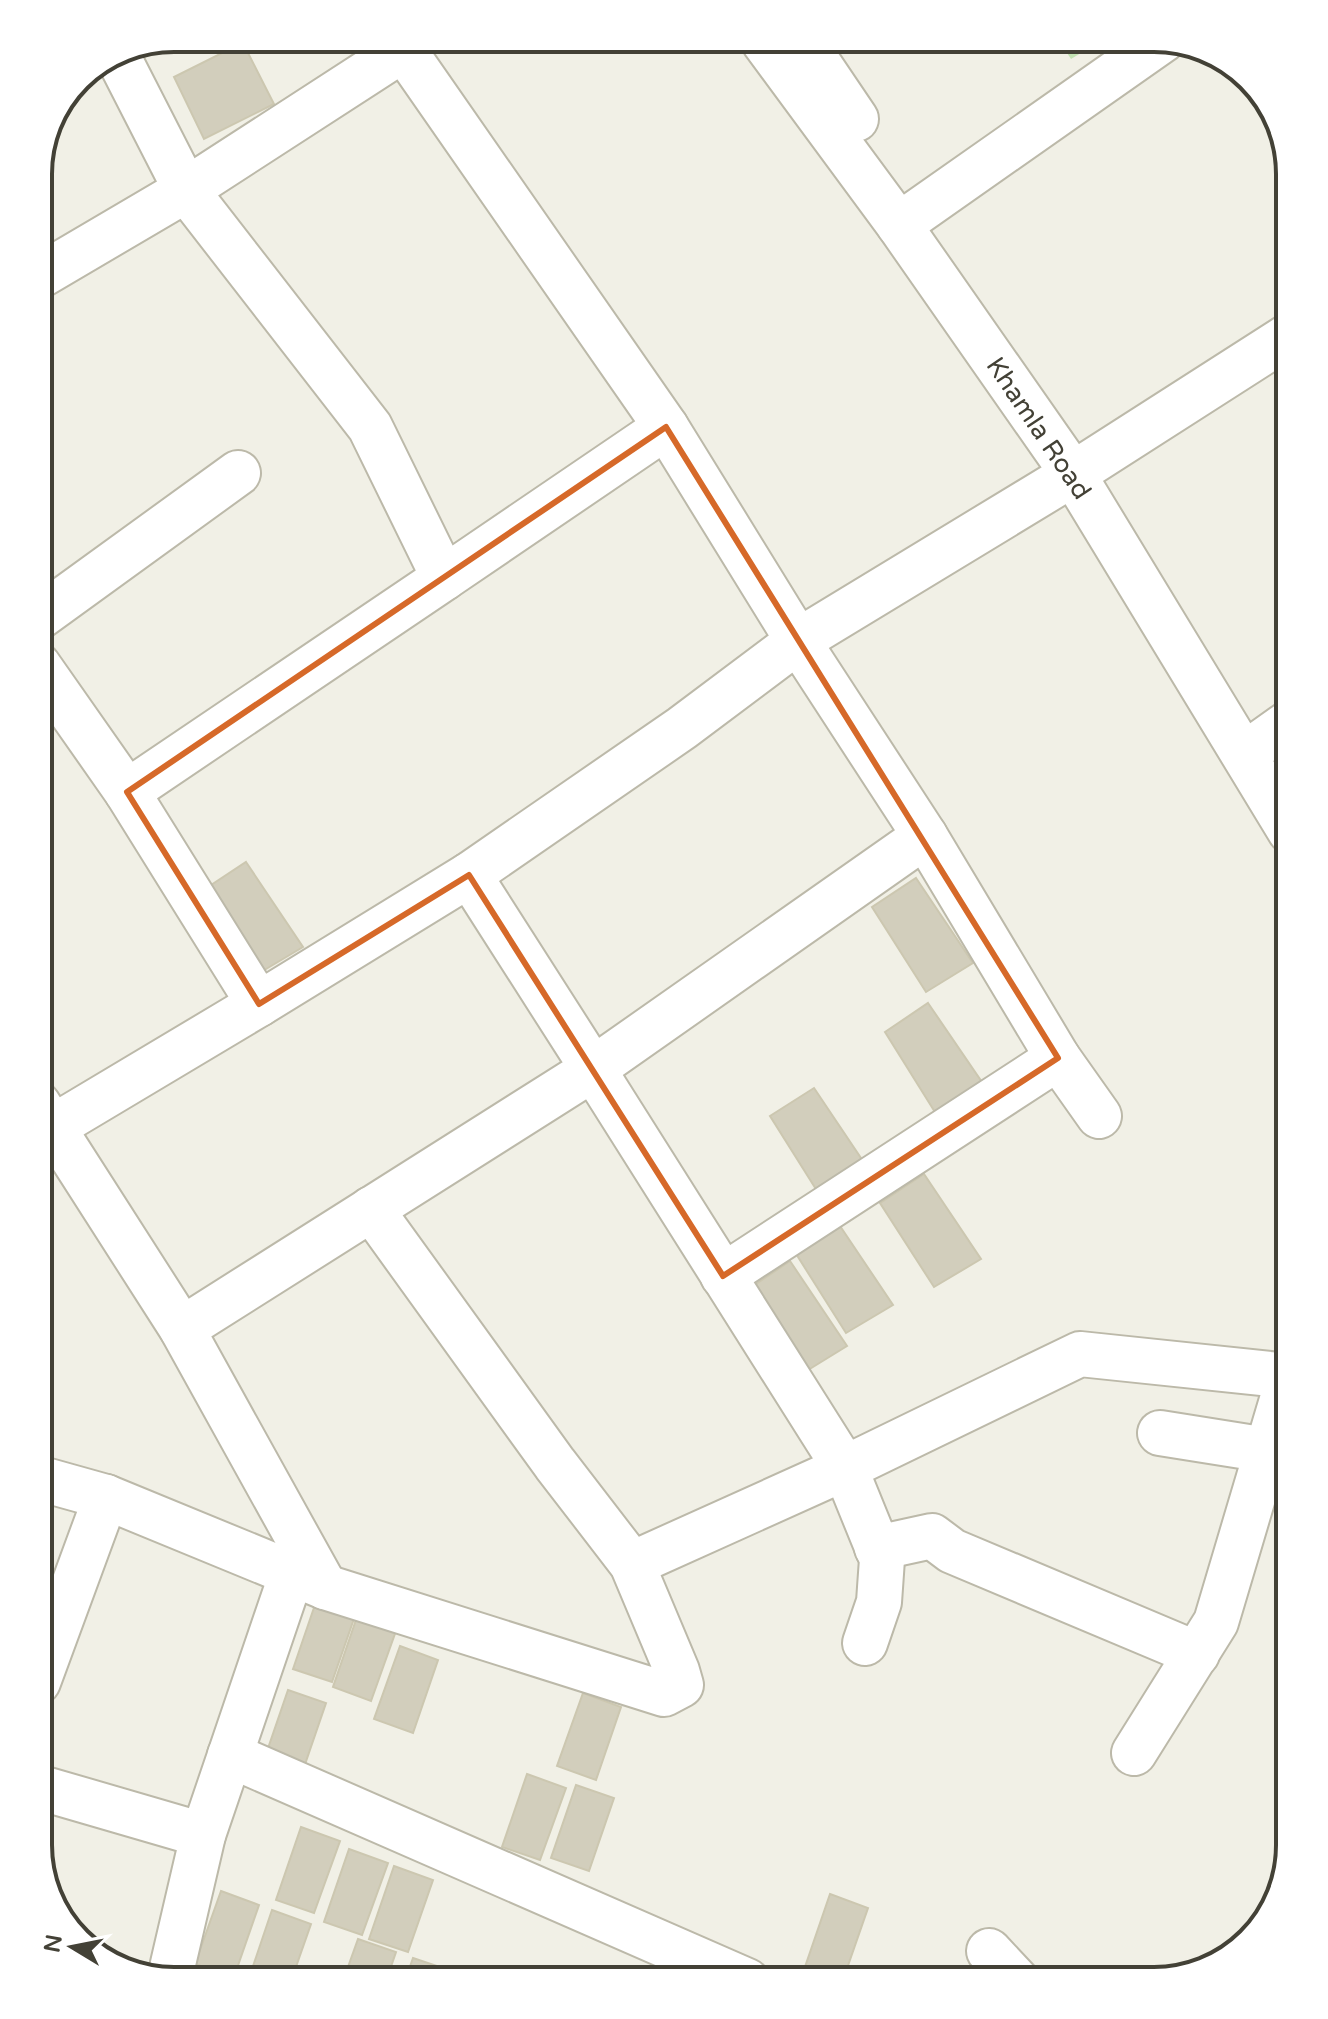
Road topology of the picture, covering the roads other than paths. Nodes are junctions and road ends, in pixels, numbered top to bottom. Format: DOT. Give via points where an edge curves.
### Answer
graph roads {
  1 [pos="396,52"];
  2 [pos="407,52"];
  3 [pos="772,52"];
  4 [pos="810,52"];
  5 [pos="1146,52"];
  6 [pos="122,64"];
  7 [pos="186,190"];
  8 [pos="909,219"];
  9 [pos="52,269"];
  10 [pos="1276,344"];
  11 [pos="666,427"];
  12 [pos="1079,470"];
  13 [pos="238,473"];
  14 [pos="444,578"];
  15 [pos="52,608"];
  16 [pos="798,641"];
  17 [pos="52,685"];
  18 [pos="1266,739"];
  19 [pos="1276,757"];
  20 [pos="1276,777"];
  21 [pos="127,792"];
  22 [pos="925,836"];
  23 [pos="469,875"];
  24 [pos="259,1004"];
  25 [pos="1058,1058"];
  26 [pos="593,1069"];
  27 [pos="1099,1116"];
  28 [pos="52,1117"];
  29 [pos="52,1135"];
  30 [pos="371,1209"];
  31 [pos="723,1276"];
  32 [pos="182,1329"];
  33 [pos="1276,1374"];
  34 [pos="1276,1421"];
  35 [pos="1160,1433"];
  36 [pos="1267,1450"];
  37 [pos="845,1468"];
  38 [pos="52,1482"];
  39 [pos="106,1497"];
  40 [pos="877,1548"];
  41 [pos="632,1564"];
  42 [pos="309,1580"];
  43 [pos="865,1643"];
  44 [pos="52,1644"];
  45 [pos="1197,1654"];
  46 [pos="1134,1753"];
  47 [pos="230,1755"];
  48 [pos="52,1791"];
  49 [pos="203,1835"];
  50 [pos="172,1967"];
  51 [pos="715,1967"];
  1 -- 7 [label="street"];
  2 -- 11 [label="street"];
  3 -- 8 [label="street, Khamla Road"];
  4 -- 8 [label="street, Khamla Road"];
  5 -- 8 [label="street"];
  6 -- 7 [label="street"];
  7 -- 9 [label="street"];
  7 -- 14 [label="street" via="370,427"];
  8 -- 12 [label="street, Khamla Road"];
  10 -- 12 [label="street"];
  11 -- 14 [label="street"];
  11 -- 16 [label="street"];
  12 -- 16 [label="street"];
  12 -- 18 [label="street, Khamla Road"];
  13 -- 15 [label="street"];
  14 -- 21 [label="street"];
  16 -- 22 [label="street"];
  16 -- 23 [label="street"];
  17 -- 21 [label="street"];
  18 -- 19 [label="street, Khamla Road"];
  18 -- 20 [label="street, Khamla Road"];
  21 -- 24 [label="street"];
  22 -- 25 [label="street"];
  22 -- 26 [label="street"];
  23 -- 24 [label="street"];
  23 -- 26 [label="street"];
  24 -- 28 [label="street"];
  25 -- 27 [label="street"];
  25 -- 31 [label="street"];
  26 -- 30 [label="street"];
  26 -- 31 [label="street"];
  29 -- 32 [label="street"];
  30 -- 32 [label="street"];
  30 -- 41 [label="street"];
  31 -- 37 [label="street"];
  32 -- 42 [label="street"];
  33 -- 37 [label="street" via="1080,1354"];
  34 -- 36 [label="street"];
  35 -- 36 [label="street"];
  36 -- 45 [label="street" via="1216,1622"];
  37 -- 40 [label="street"];
  37 -- 41 [label="street"];
  38 -- 39 [label="street"];
  39 -- 42 [label="street"];
  39 -- 44 [label="street"];
  40 -- 43 [label="street" via="882,1559 879,1602"];
  40 -- 45 [label="street" via="932,1536 952,1551"];
  41 -- 42 [label="street" via="681,1685 664,1694"];
  42 -- 47 [label="street"];
  45 -- 46 [label="street"];
  47 -- 49 [label="street"];
  47 -- 51 [label="street"];
  48 -- 49 [label="street"];
  49 -- 50 [label="street"];
}
